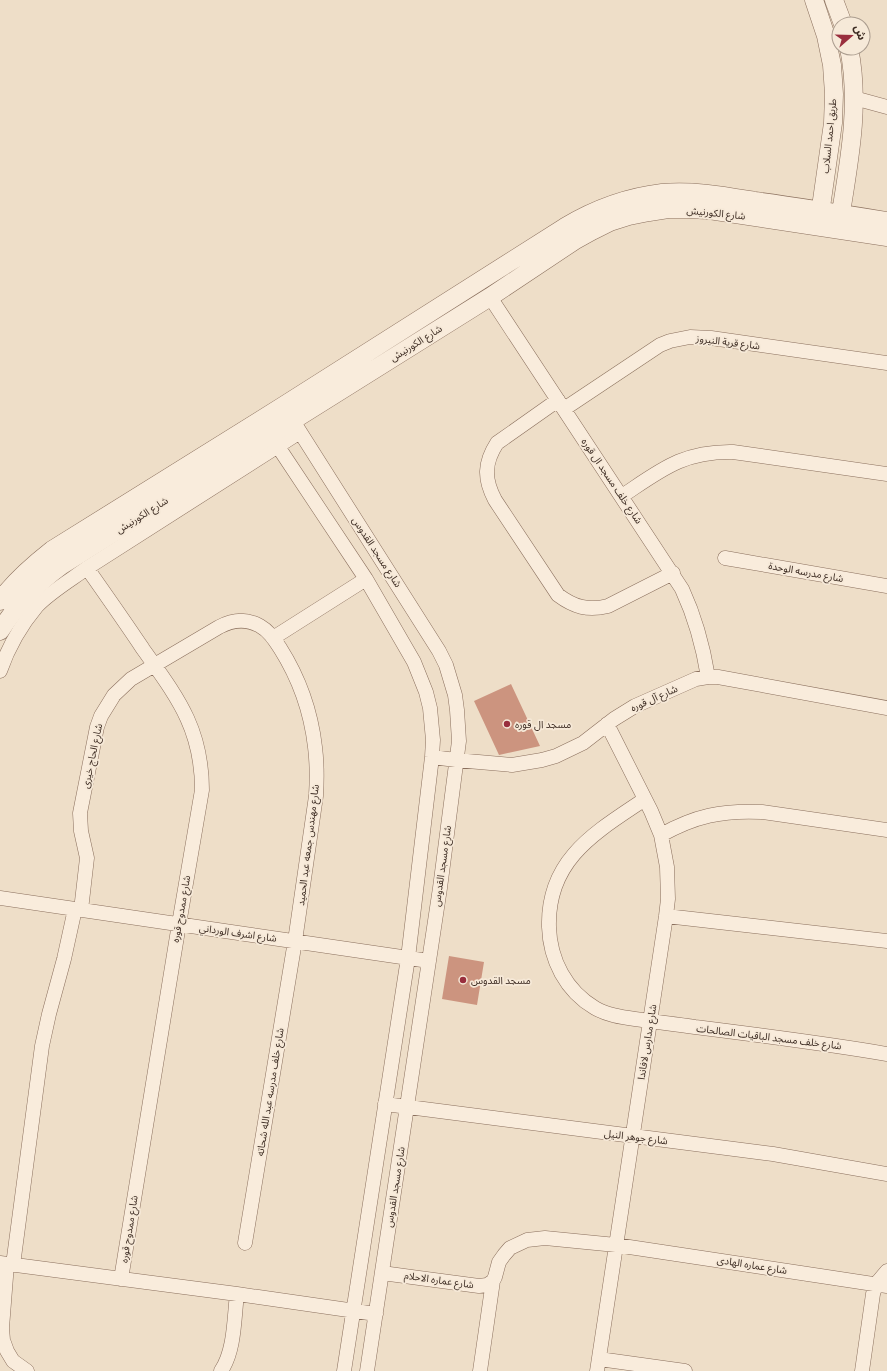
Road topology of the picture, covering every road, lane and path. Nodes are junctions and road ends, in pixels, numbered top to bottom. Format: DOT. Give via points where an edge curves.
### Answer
graph roads {
  1 [pos="814,0"];
  2 [pos="834,0"];
  3 [pos="840,16"];
  4 [pos="850,56"];
  5 [pos="854,98"];
  6 [pos="887,107"];
  7 [pos="819,218"];
  8 [pos="887,221"];
  9 [pos="839,222"];
  10 [pos="887,238"];
  11 [pos="490,297"];
  12 [pos="887,363"];
  13 [pos="561,404"];
  14 [pos="283,406"];
  15 [pos="261,420"];
  16 [pos="297,427"];
  17 [pos="275,441"];
  18 [pos="887,474"];
  19 [pos="622,496"];
  20 [pos="725,558"];
  21 [pos="87,568"];
  22 [pos="673,573"];
  23 [pos="366,579"];
  24 [pos="887,586"];
  25 [pos="0,601"];
  26 [pos="0,631"];
  27 [pos="273,638"];
  28 [pos="154,665"];
  29 [pos="0,671"];
  30 [pos="708,677"];
  31 [pos="887,708"];
  32 [pos="607,724"];
  33 [pos="432,757"];
  34 [pos="456,760"];
  35 [pos="645,799"];
  36 [pos="887,830"];
  37 [pos="660,835"];
  38 [pos="0,898"];
  39 [pos="78,909"];
  40 [pos="666,916"];
  41 [pos="179,924"];
  42 [pos="295,941"];
  43 [pos="887,941"];
  44 [pos="408,958"];
  45 [pos="429,961"];
  46 [pos="650,1021"];
  47 [pos="887,1054"];
  48 [pos="385,1104"];
  49 [pos="407,1107"];
  50 [pos="633,1136"];
  51 [pos="887,1174"];
  52 [pos="245,1243"];
  53 [pos="616,1245"];
  54 [pos="7,1264"];
  55 [pos="887,1271"];
  56 [pos="382,1272"];
  57 [pos="121,1279"];
  58 [pos="493,1280"];
  59 [pos="882,1285"];
  60 [pos="237,1294"];
  61 [pos="354,1311"];
  62 [pos="376,1314"];
  63 [pos="598,1365"];
  64 [pos="27,1371"];
  65 [pos="220,1371"];
  66 [pos="344,1371"];
  67 [pos="367,1371"];
  68 [pos="480,1371"];
  69 [pos="685,1371"];
  70 [pos="862,1371"];
  1 -- 7 [label="street, طريق احمد السلاب" via="826,36 834,94 833,123"];
  2 -- 3 [label="street"];
  4 -- 5 [label="street, طريق احمد السلاب"];
  5 -- 6 [label="street"];
  5 -- 9 [label="street, طريق احمد السلاب" via="853,123"];
  7 -- 9 [label="street, شارع الكورنيش"];
  7 -- 11 [label="street, شارع الكورنيش" via="688,209 668,209 629,216 610,222 574,241"];
  7 -- 14 [label="street, شارع الكورنيش" via="708,194 662,193 623,201 583,216 565,226"];
  8 -- 9 [label="street, شارع الكورنيش"];
  9 -- 10 [label="street, شارع الكورنيش"];
  11 -- 13 [label="street, شارع خلف مسجد ال قوره"];
  11 -- 16 [label="street, شارع الكورنيش"];
  12 -- 13 [label="street, شارع قرية النيروز" via="711,338 680,338 660,345"];
  13 -- 19 [label="street, شارع خلف مسجد ال قوره"];
  13 -- 22 [label="street, شارع قرية النيروز" via="497,443 492,451 486,471 487,481 503,512 558,594 576,606 608,606"];
  14 -- 15 [label="street, شارع الكورنيش"];
  14 -- 16 [label="street, شارع مسجد القدوس"];
  15 -- 17 [label="street"];
  15 -- 25 [label="street, شارع الكورنيش" via="52,550 34,564"];
  16 -- 17 [label="street, شارع الكورنيش"];
  16 -- 34 [label="street, شارع مسجد القدوس" via="439,651 451,679 458,710 459,741"];
  17 -- 21 [label="street"];
  17 -- 23 [label="street"];
  17 -- 26 [label="street, شارع الكورنيش" via="62,565 26,596"];
  18 -- 19 [label="street" via="733,452 703,453 675,462"];
  19 -- 22 [label="street, شارع خلف مسجد ال قوره"];
  20 -- 24 [label="street, شارع مدرسه الوحدة"];
  21 -- 28 [label="street, شارع ممدوح قوره"];
  21 -- 29 [label="street" via="38,606 4,658"];
  22 -- 30 [label="street, شارع خلف مسجد ال قوره" via="696,622"];
  23 -- 27 [label="street"];
  23 -- 33 [label="street" via="421,677 430,708"];
  27 -- 28 [label="street, شارع الحاج خيرى" via="253,622 235,621 219,627"];
  27 -- 42 [label="street, شارع مهندس جمعه عبد الحميد" via="297,679 312,725 316,748 316,796"];
  28 -- 39 [label="street, شارع الحاج خيرى" via="122,687 107,705 97,726 80,813 87,858"];
  28 -- 41 [label="street, شارع ممدوح قوره" via="178,699 192,728 202,774 202,790"];
  30 -- 31 [label="street, شارع آل قوره"];
  30 -- 32 [label="street, شارع آل قوره" via="690,681 635,706"];
  32 -- 34 [label="street, شارع آل قوره" via="583,743 542,760 512,765"];
  32 -- 35 [label="street, شارع مدارس لافاندا"];
  33 -- 34 [label="street, شارع آل قوره"];
  33 -- 44 [label="street"];
  34 -- 45 [label="street, شارع مسجد القدوس"];
  35 -- 37 [label="street, شارع مدارس لافاندا"];
  35 -- 46 [label="street, شارع خلف مسجد الباقيات الصالحات" via="589,838 571,858 553,894 549,922 551,948 562,976 571,988 588,1004 608,1015"];
  36 -- 37 [label="street" via="744,811 704,816"];
  37 -- 40 [label="street, شارع مدارس لافاندا" via="668,872"];
  38 -- 39 [label="street, شارع اشرف الورداني"];
  39 -- 41 [label="street, شارع اشرف الورداني"];
  39 -- 54 [label="street, شارع الحاج خيرى" via="45,1030"];
  40 -- 43 [label="street"];
  40 -- 46 [label="street, شارع مدارس لافاندا"];
  41 -- 42 [label="street, شارع اشرف الورداني"];
  41 -- 57 [label="street, شارع ممدوح قوره"];
  42 -- 44 [label="street, شارع اشرف الورداني"];
  42 -- 52 [label="street, شارع خلف مدرسه عبد الله شحاته"];
  44 -- 45 [label="street, شارع اشرف الورداني"];
  44 -- 48 [label="street"];
  45 -- 49 [label="street, شارع مسجد القدوس"];
  46 -- 47 [label="street, شارع خلف مسجد الباقيات الصالحات" via="827,1043"];
  46 -- 50 [label="street, شارع مدارس لافاندا"];
  48 -- 49 [label="street, شارع جوهر النيل"];
  48 -- 61 [label="street"];
  49 -- 50 [label="street, شارع جوهر النيل"];
  49 -- 56 [label="street, شارع مسجد القدوس"];
  50 -- 51 [label="street, شارع جوهر النيل" via="773,1154"];
  50 -- 53 [label="street, شارع مدارس لافاندا"];
  53 -- 58 [label="street" via="545,1238 527,1240 514,1246 504,1255"];
  53 -- 59 [label="street, شارع عماره الهادى"];
  53 -- 63 [label="street, شارع مدارس لافاندا"];
  54 -- 57 [label="street"];
  54 -- 64 [label="street, شارع الحاج خيرى" via="2,1340 13,1361"];
  55 -- 59 [label="street"];
  56 -- 58 [label="street, شارع عماره الاحلام" via="479,1286"];
  56 -- 62 [label="street, شارع مسجد القدوس"];
  57 -- 60 [label="street"];
  58 -- 68 [label="street"];
  59 -- 70 [label="street" via="872,1299"];
  60 -- 61 [label="street"];
  60 -- 65 [label="street" via="230,1349 226,1363"];
  61 -- 62 [label="street"];
  61 -- 66 [label="street"];
  62 -- 67 [label="street, شارع مسجد القدوس"];
  63 -- 69 [label="street"];
}
